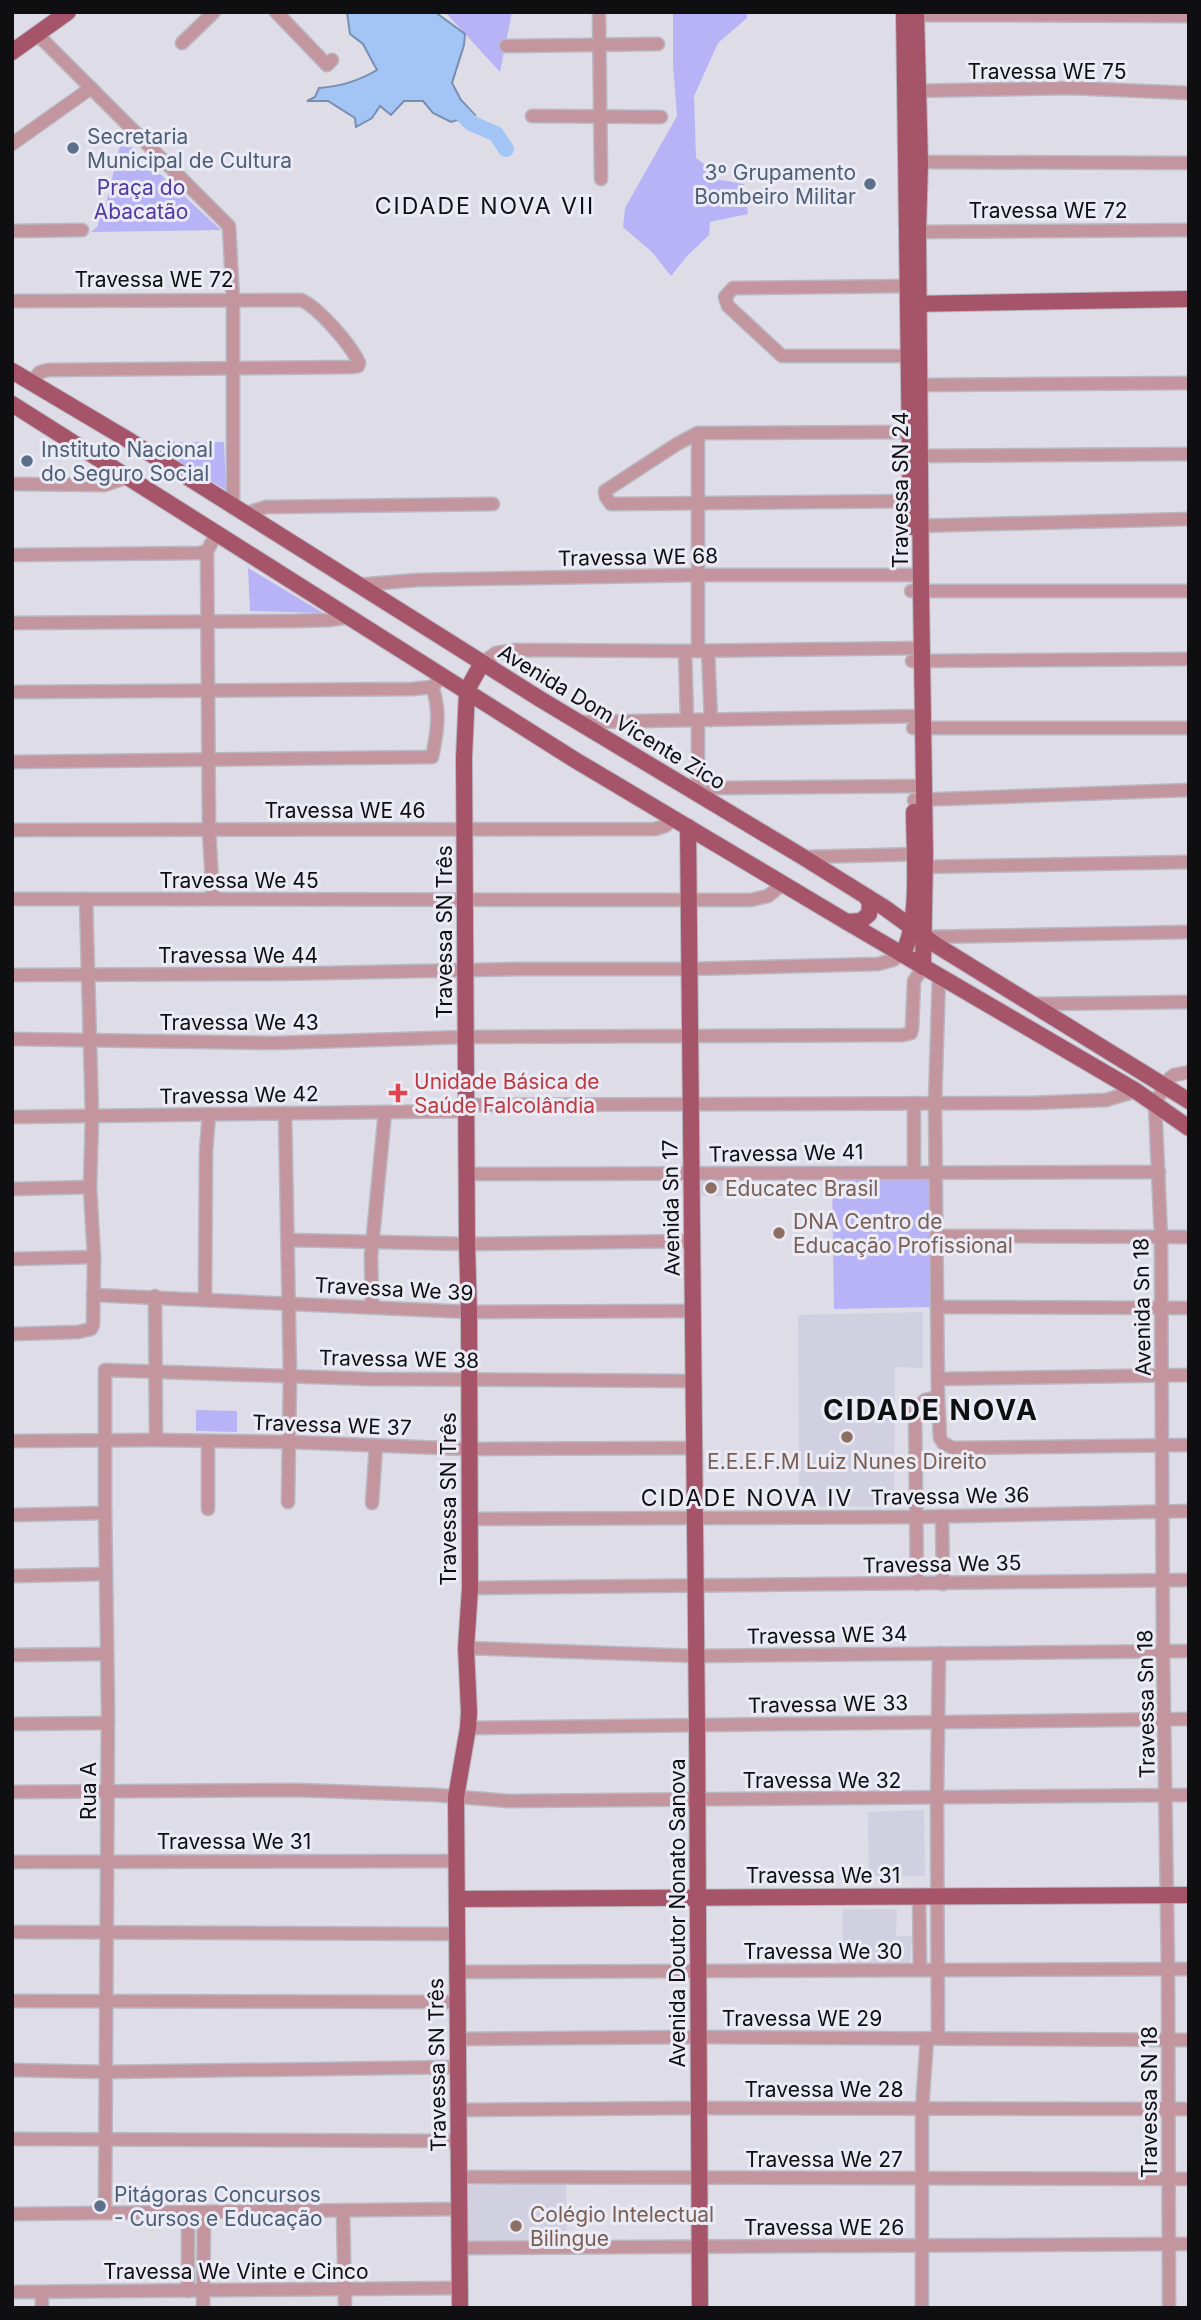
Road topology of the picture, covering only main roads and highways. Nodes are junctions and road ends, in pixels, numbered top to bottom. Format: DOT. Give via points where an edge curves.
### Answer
graph roads {
  1 [pos="68,12"];
  2 [pos="910,16"];
  3 [pos="12,52"];
  4 [pos="912,232"];
  5 [pos="1189,299"];
  6 [pos="913,303"];
  7 [pos="12,371"];
  8 [pos="12,404"];
  9 [pos="915,432"];
  10 [pos="481,665"];
  11 [pos="467,690"];
  12 [pos="681,823"];
  13 [pos="867,897"];
  14 [pos="847,922"];
  15 [pos="917,932"];
  16 [pos="902,954"];
  17 [pos="923,967"];
  18 [pos="1189,1101"];
  19 [pos="1189,1128"];
  20 [pos="695,1518"];
  21 [pos="1189,1895"];
  22 [pos="697,1897"];
  23 [pos="457,1899"];
  24 [pos="460,2308"];
  25 [pos="700,2308"];
  1 -- 3 [label="main road"];
  2 -- 4 [label="main road, Travessa SN 24"];
  4 -- 6 [label="main road, Travessa SN 24"];
  4 -- 6 [label="main road, Travessa SN 24" via="907,286"];
  5 -- 6 [label="main road"];
  6 -- 9 [label="main road, Travessa SN 24" via="920,385"];
  6 -- 9 [label="main road, Travessa SN 24" via="907,356"];
  7 -- 10 [label="main road, Avenida Dom Vicente Zico"];
  8 -- 11 [label="main road" via="351,617 438,681"];
  9 -- 15 [label="main road, Travessa SN 24"];
  10 -- 11 [label="main road"];
  10 -- 13 [label="main road, Avenida Dom Vicente Zico" via="558,718 580,722"];
  11 -- 12 [label="main road"];
  11 -- 23 [label="main road, Travessa SN Três" via="464,970 470,1588 468,1728 456,1797"];
  12 -- 14 [label="main road"];
  12 -- 20 [label="main road, Avenida Sn 17" via="689,898"];
  13 -- 14 [label="main road" via="869,914 861,921"];
  13 -- 15 [label="main road, Avenida Dom Vicente Zico"];
  14 -- 16 [label="main road"];
  15 -- 16 [label="main road, Travessa SN 24"];
  15 -- 17 [label="main road, Travessa SN 24"];
  15 -- 18 [label="main road, Avenida Dom Vicente Zico"];
  16 -- 17 [label="main road"];
  17 -- 19 [label="main road" via="1136,1091"];
  20 -- 22 [label="main road, Avenida Doutor Nonato Sanova"];
  21 -- 22 [label="main road, Travessa We 31"];
  22 -- 23 [label="main road, Travessa We 31"];
  22 -- 25 [label="main road, Avenida Doutor Nonato Sanova"];
  23 -- 24 [label="main road, Travessa SN Três"];
}
